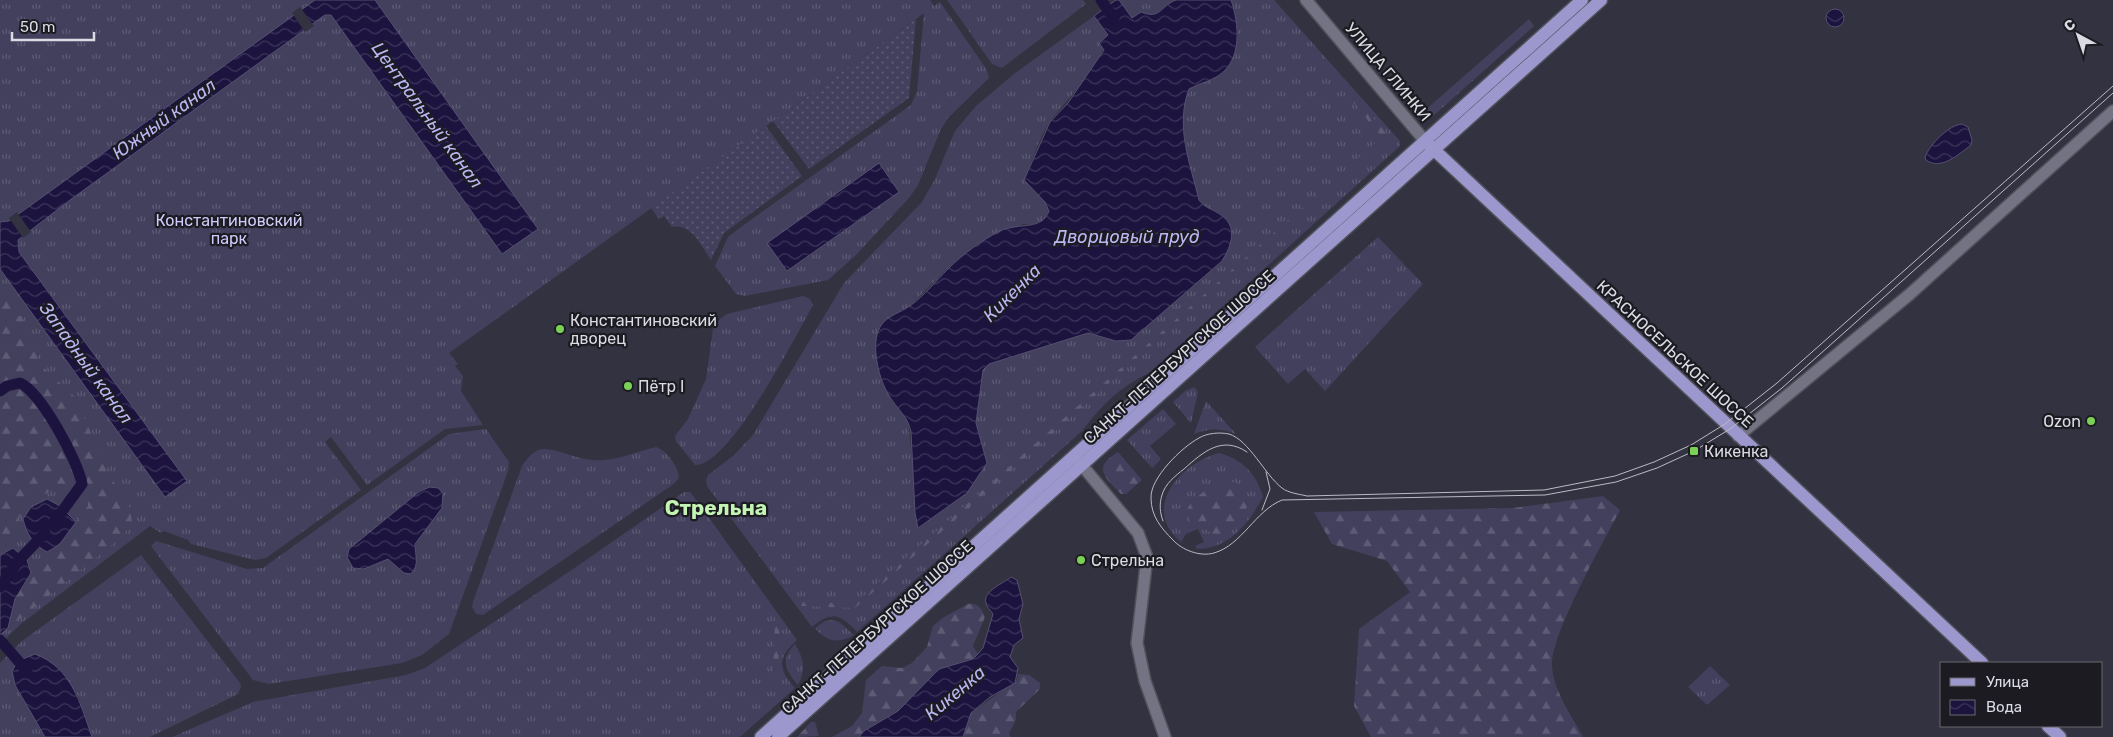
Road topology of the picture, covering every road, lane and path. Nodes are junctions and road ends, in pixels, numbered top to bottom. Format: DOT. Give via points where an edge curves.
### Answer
graph roads {
  1 [pos="1306,0"];
  2 [pos="1582,0"];
  3 [pos="1601,0"];
  4 [pos="2113,112"];
  5 [pos="1430,145"];
  6 [pos="1738,436"];
  7 [pos="1078,461"];
  8 [pos="1981,662"];
  9 [pos="2049,727"];
  10 [pos="761,737"];
  11 [pos="778,737"];
  12 [pos="1166,737"];
  13 [pos="2060,737"];
  1 -- 5 [label="street, УЛИЦА ГЛИНКИ"];
  2 -- 5 [label="main road, САНКТ-ПЕТЕРБУРГСКОЕ ШОССЕ"];
  3 -- 5 [label="main road, САНКТ-ПЕТЕРБУРГСКОЕ ШОССЕ"];
  4 -- 6 [label="street" via="1910,294"];
  5 -- 6 [label="main road, КРАСНОСЕЛЬСКОЕ ШОССЕ"];
  5 -- 7 [label="main road, САНКТ-ПЕТЕРБУРГСКОЕ ШОССЕ"];
  6 -- 8 [label="main road, КРАСНОСЕЛЬСКОЕ ШОССЕ"];
  7 -- 10 [label="main road, САНКТ-ПЕТЕРБУРГСКОЕ ШОССЕ"];
  7 -- 11 [label="main road, САНКТ-ПЕТЕРБУРГСКОЕ ШОССЕ"];
  7 -- 12 [label="street" via="1138,533 1147,557 1137,643 1145,682"];
  9 -- 13 [label="main road"];
}
